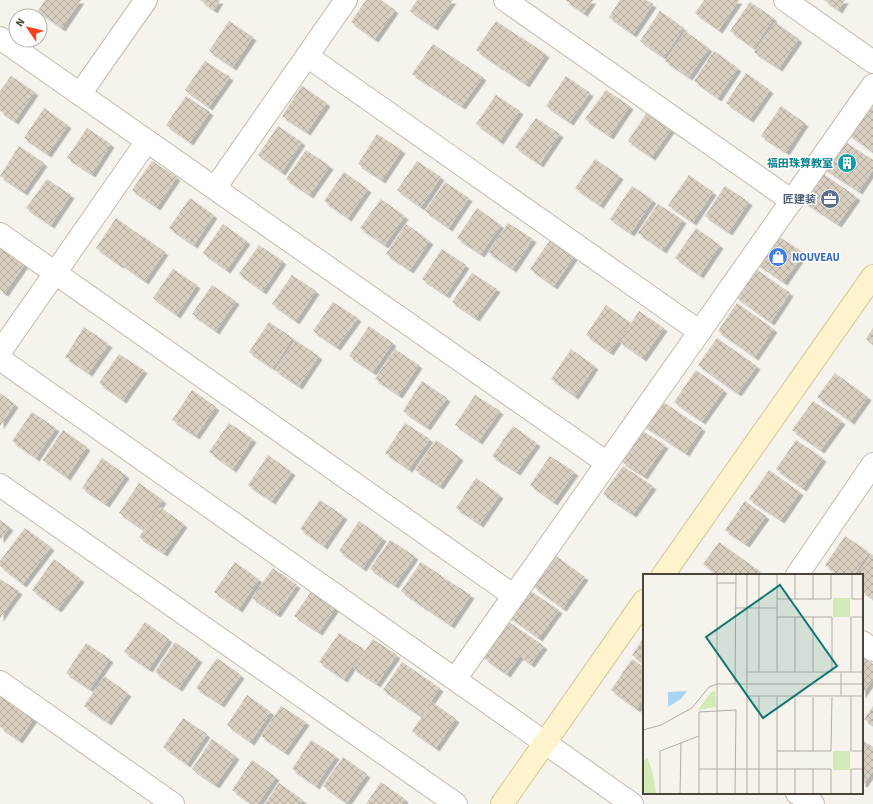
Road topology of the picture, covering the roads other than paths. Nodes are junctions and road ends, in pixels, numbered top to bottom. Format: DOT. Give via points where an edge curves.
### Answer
graph roads {
  1 [pos="146,0"];
  2 [pos="346,0"];
  3 [pos="505,0"];
  4 [pos="785,0"];
  5 [pos="0,38"];
  6 [pos="307,56"];
  7 [pos="873,62"];
  8 [pos="873,85"];
  9 [pos="80,94"];
  10 [pos="147,141"];
  11 [pos="215,188"];
  12 [pos="792,201"];
  13 [pos="0,234"];
  14 [pos="56,273"];
  15 [pos="873,276"];
  16 [pos="700,332"];
  17 [pos="0,352"];
  18 [pos="0,359"];
  19 [pos="607,463"];
  20 [pos="873,464"];
  21 [pos="0,484"];
  22 [pos="663,574"];
  23 [pos="798,574"];
  24 [pos="514,596"];
  25 [pos="643,602"];
  26 [pos="863,643"];
  27 [pos="873,650"];
  28 [pos="456,678"];
  29 [pos="0,682"];
  30 [pos="545,742"];
  31 [pos="643,791"];
  32 [pos="798,794"];
  33 [pos="173,804"];
  34 [pos="456,804"];
  35 [pos="502,804"];
  36 [pos="633,804"];
  37 [pos="813,804"];
  1 -- 9 [label="street"];
  2 -- 6 [label="street"];
  3 -- 12 [label="street"];
  4 -- 7 [label="street"];
  5 -- 9 [label="street"];
  6 -- 11 [label="street"];
  6 -- 16 [label="street"];
  8 -- 12 [label="street"];
  9 -- 10 [label="street"];
  10 -- 11 [label="street"];
  10 -- 14 [label="street"];
  11 -- 19 [label="street"];
  12 -- 16 [label="street"];
  13 -- 14 [label="street"];
  14 -- 17 [label="street"];
  14 -- 24 [label="street"];
  15 -- 22 [label="street"];
  16 -- 19 [label="street"];
  18 -- 28 [label="street"];
  19 -- 24 [label="street"];
  20 -- 23 [label="street"];
  21 -- 34 [label="street"];
  24 -- 28 [label="street"];
  25 -- 30 [label="street"];
  26 -- 27 [label="street"];
  28 -- 30 [label="street"];
  29 -- 33 [label="street"];
  30 -- 35 [label="street"];
  30 -- 36 [label="street"];
  31 -- 36 [label="street"];
  32 -- 37 [label="street"];
}
